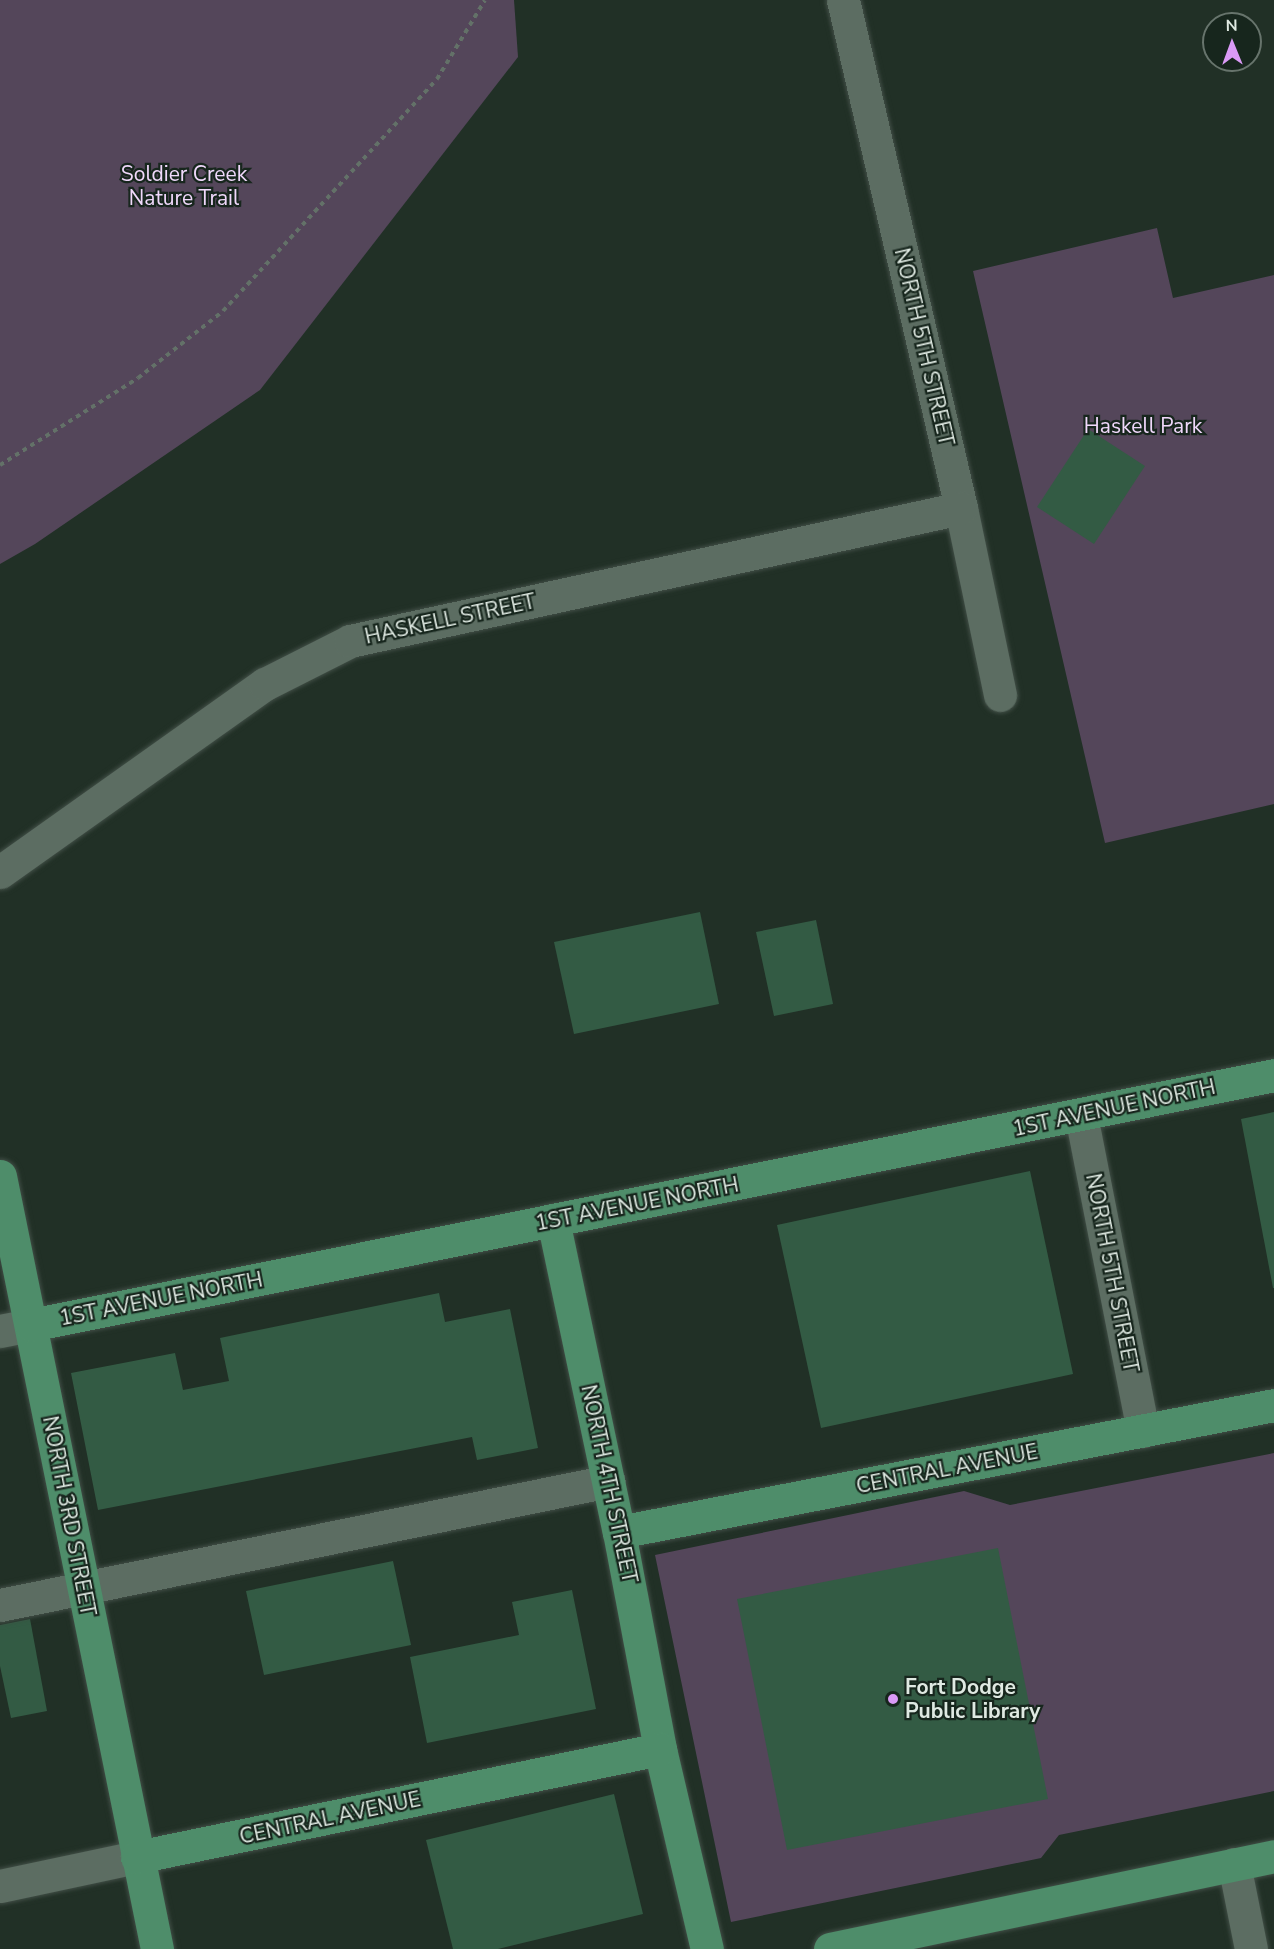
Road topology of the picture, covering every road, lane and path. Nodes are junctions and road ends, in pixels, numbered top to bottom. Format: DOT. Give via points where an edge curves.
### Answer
graph roads {
  1 [pos="485,0"];
  2 [pos="843,0"];
  3 [pos="0,465"];
  4 [pos="961,508"];
  5 [pos="1000,695"];
  6 [pos="0,872"];
  7 [pos="1274,1075"];
  8 [pos="1081,1115"];
  9 [pos="0,1176"];
  10 [pos="553,1220"];
  11 [pos="16,1328"];
  12 [pos="1274,1405"];
  13 [pos="1143,1431"];
  14 [pos="609,1481"];
  15 [pos="620,1532"];
  16 [pos="84,1588"];
  17 [pos="0,1605"];
  18 [pos="660,1749"];
  19 [pos="1274,1856"];
  20 [pos="137,1857"];
  21 [pos="1234,1864"];
  22 [pos="0,1886"];
  23 [pos="157,1949"];
  24 [pos="707,1949"];
  25 [pos="830,1949"];
  26 [pos="1251,1949"];
  1 -- 3 [label="path" via="437,79 223,311 138,378"];
  2 -- 4 [label="street, NORTH 5TH STREET"];
  4 -- 5 [label="street, NORTH 5TH STREET"];
  4 -- 6 [label="street, HASKELL STREET" via="350,641 265,684"];
  7 -- 8 [label="main road, 1ST AVENUE NORTH"];
  8 -- 10 [label="main road, 1ST AVENUE NORTH"];
  8 -- 13 [label="street, NORTH 5TH STREET"];
  9 -- 11 [label="main road, NORTH 3RD STREET"];
  10 -- 11 [label="main road, 1ST AVENUE NORTH"];
  10 -- 14 [label="main road, NORTH 4TH STREET"];
  11 -- 16 [label="main road, NORTH 3RD STREET"];
  12 -- 13 [label="main road, CENTRAL AVENUE"];
  13 -- 15 [label="main road, CENTRAL AVENUE"];
  14 -- 15 [label="main road, NORTH 4TH STREET"];
  14 -- 16 [label="street"];
  15 -- 18 [label="main road, NORTH 4TH STREET"];
  16 -- 17 [label="street"];
  16 -- 20 [label="main road, NORTH 3RD STREET"];
  18 -- 20 [label="main road, CENTRAL AVENUE"];
  18 -- 24 [label="main road, NORTH 4TH STREET"];
  19 -- 21 [label="main road"];
  20 -- 22 [label="street, CENTRAL AVENUE"];
  20 -- 23 [label="main road, NORTH 3RD STREET"];
  21 -- 25 [label="main road"];
  21 -- 26 [label="street"];
}
